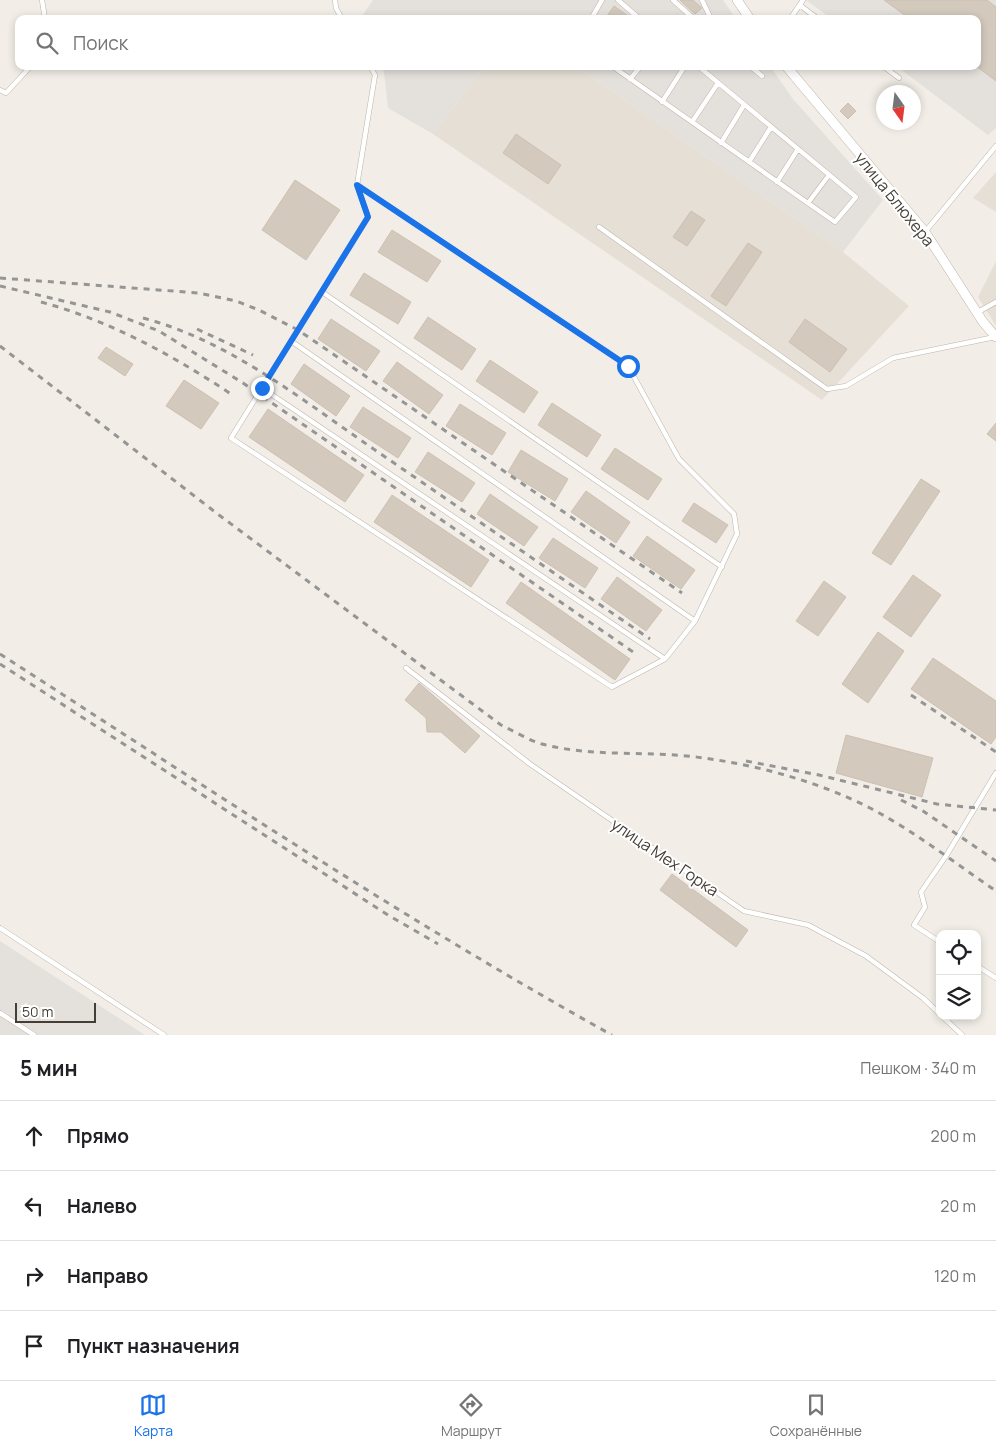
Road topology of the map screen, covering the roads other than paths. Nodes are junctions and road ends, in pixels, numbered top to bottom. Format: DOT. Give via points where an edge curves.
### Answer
graph roads {
  1 [pos="42,0"];
  2 [pos="335,0"];
  3 [pos="602,0"];
  4 [pos="618,0"];
  5 [pos="673,0"];
  6 [pos="702,0"];
  7 [pos="737,0"];
  8 [pos="803,0"];
  9 [pos="801,6"];
  10 [pos="44,15"];
  11 [pos="340,15"];
  12 [pos="593,15"];
  13 [pos="634,15"];
  14 [pos="690,15"];
  15 [pos="709,15"];
  16 [pos="747,15"];
  17 [pos="793,15"];
  18 [pos="813,15"];
  19 [pos="27,70"];
  20 [pos="372,70"];
  21 [pos="618,70"];
  22 [pos="638,70"];
  23 [pos="682,70"];
  24 [pos="703,70"];
  25 [pos="755,70"];
  26 [pos="789,70"];
  27 [pos="888,70"];
  28 [pos="762,76"];
  29 [pos="899,78"];
  30 [pos="630,79"];
  31 [pos="718,83"];
  32 [pos="0,90"];
  33 [pos="662,102"];
  34 [pos="744,105"];
  35 [pos="692,122"];
  36 [pos="771,127"];
  37 [pos="721,143"];
  38 [pos="996,146"];
  39 [pos="798,149"];
  40 [pos="749,162"];
  41 [pos="829,175"];
  42 [pos="777,182"];
  43 [pos="357,185"];
  44 [pos="808,203"];
  45 [pos="599,227"];
  46 [pos="925,232"];
  47 [pos="322,292"];
  48 [pos="996,302"];
  49 [pos="977,313"];
  50 [pos="996,337"];
  51 [pos="292,341"];
  52 [pos="262,388"];
  53 [pos="722,566"];
  54 [pos="695,621"];
  55 [pos="665,659"];
  56 [pos="406,668"];
  57 [pos="996,772"];
  58 [pos="0,928"];
  59 [pos="936,939"];
  60 [pos="981,969"];
  61 [pos="996,978"];
  62 [pos="936,1010"];
  63 [pos="0,1013"];
  64 [pos="946,1020"];
  65 [pos="34,1035"];
  66 [pos="164,1035"];
  67 [pos="962,1035"];
  1 -- 10 [label="lane"];
  2 -- 11 [label="lane"];
  3 -- 12 [label="lane"];
  4 -- 13 [label="lane"];
  5 -- 14 [label="lane"];
  6 -- 15 [label="lane"];
  7 -- 16 [label="street"];
  8 -- 9 [label="lane"];
  9 -- 17 [label="lane"];
  9 -- 18 [label="lane"];
  19 -- 32 [label="lane" via="6,93"];
  20 -- 43 [label="lane" via="375,75"];
  21 -- 30 [label="lane"];
  22 -- 30 [label="lane"];
  23 -- 33 [label="lane"];
  24 -- 31 [label="lane"];
  25 -- 28 [label="lane"];
  26 -- 46 [label="street, улица Блюхера"];
  27 -- 29 [label="lane"];
  30 -- 33 [label="lane"];
  31 -- 34 [label="lane"];
  31 -- 35 [label="lane"];
  33 -- 35 [label="lane"];
  34 -- 36 [label="lane"];
  34 -- 37 [label="lane"];
  35 -- 37 [label="lane"];
  36 -- 39 [label="lane"];
  36 -- 40 [label="lane"];
  37 -- 40 [label="lane"];
  38 -- 46 [label="lane"];
  39 -- 41 [label="lane"];
  39 -- 42 [label="lane"];
  40 -- 42 [label="lane"];
  41 -- 44 [label="lane"];
  41 -- 44 [label="lane" via="856,197 835,222"];
  42 -- 44 [label="lane"];
  43 -- 47 [label="lane" via="368,217"];
  43 -- 53 [label="lane" via="628,366 679,459 734,514 737,534"];
  45 -- 50 [label="lane" via="827,389 846,386 893,358"];
  46 -- 49 [label="street, улица Блюхера"];
  47 -- 51 [label="lane"];
  47 -- 53 [label="lane"];
  48 -- 49 [label="lane"];
  49 -- 50 [label="street, улица Блюхера"];
  51 -- 52 [label="lane"];
  51 -- 54 [label="lane"];
  52 -- 55 [label="lane"];
  52 -- 55 [label="lane" via="231,438 612,687"];
  53 -- 54 [label="lane"];
  54 -- 55 [label="lane"];
  56 -- 62 [label="lane, улица Мех Горка" via="530,764 744,911 808,925 866,956"];
  57 -- 59 [label="lane" via="921,892 925,907 914,925"];
  58 -- 66 [label="lane"];
  60 -- 61 [label="lane"];
  63 -- 65 [label="lane"];
  64 -- 67 [label="lane, улица Мех Горка"];
}
